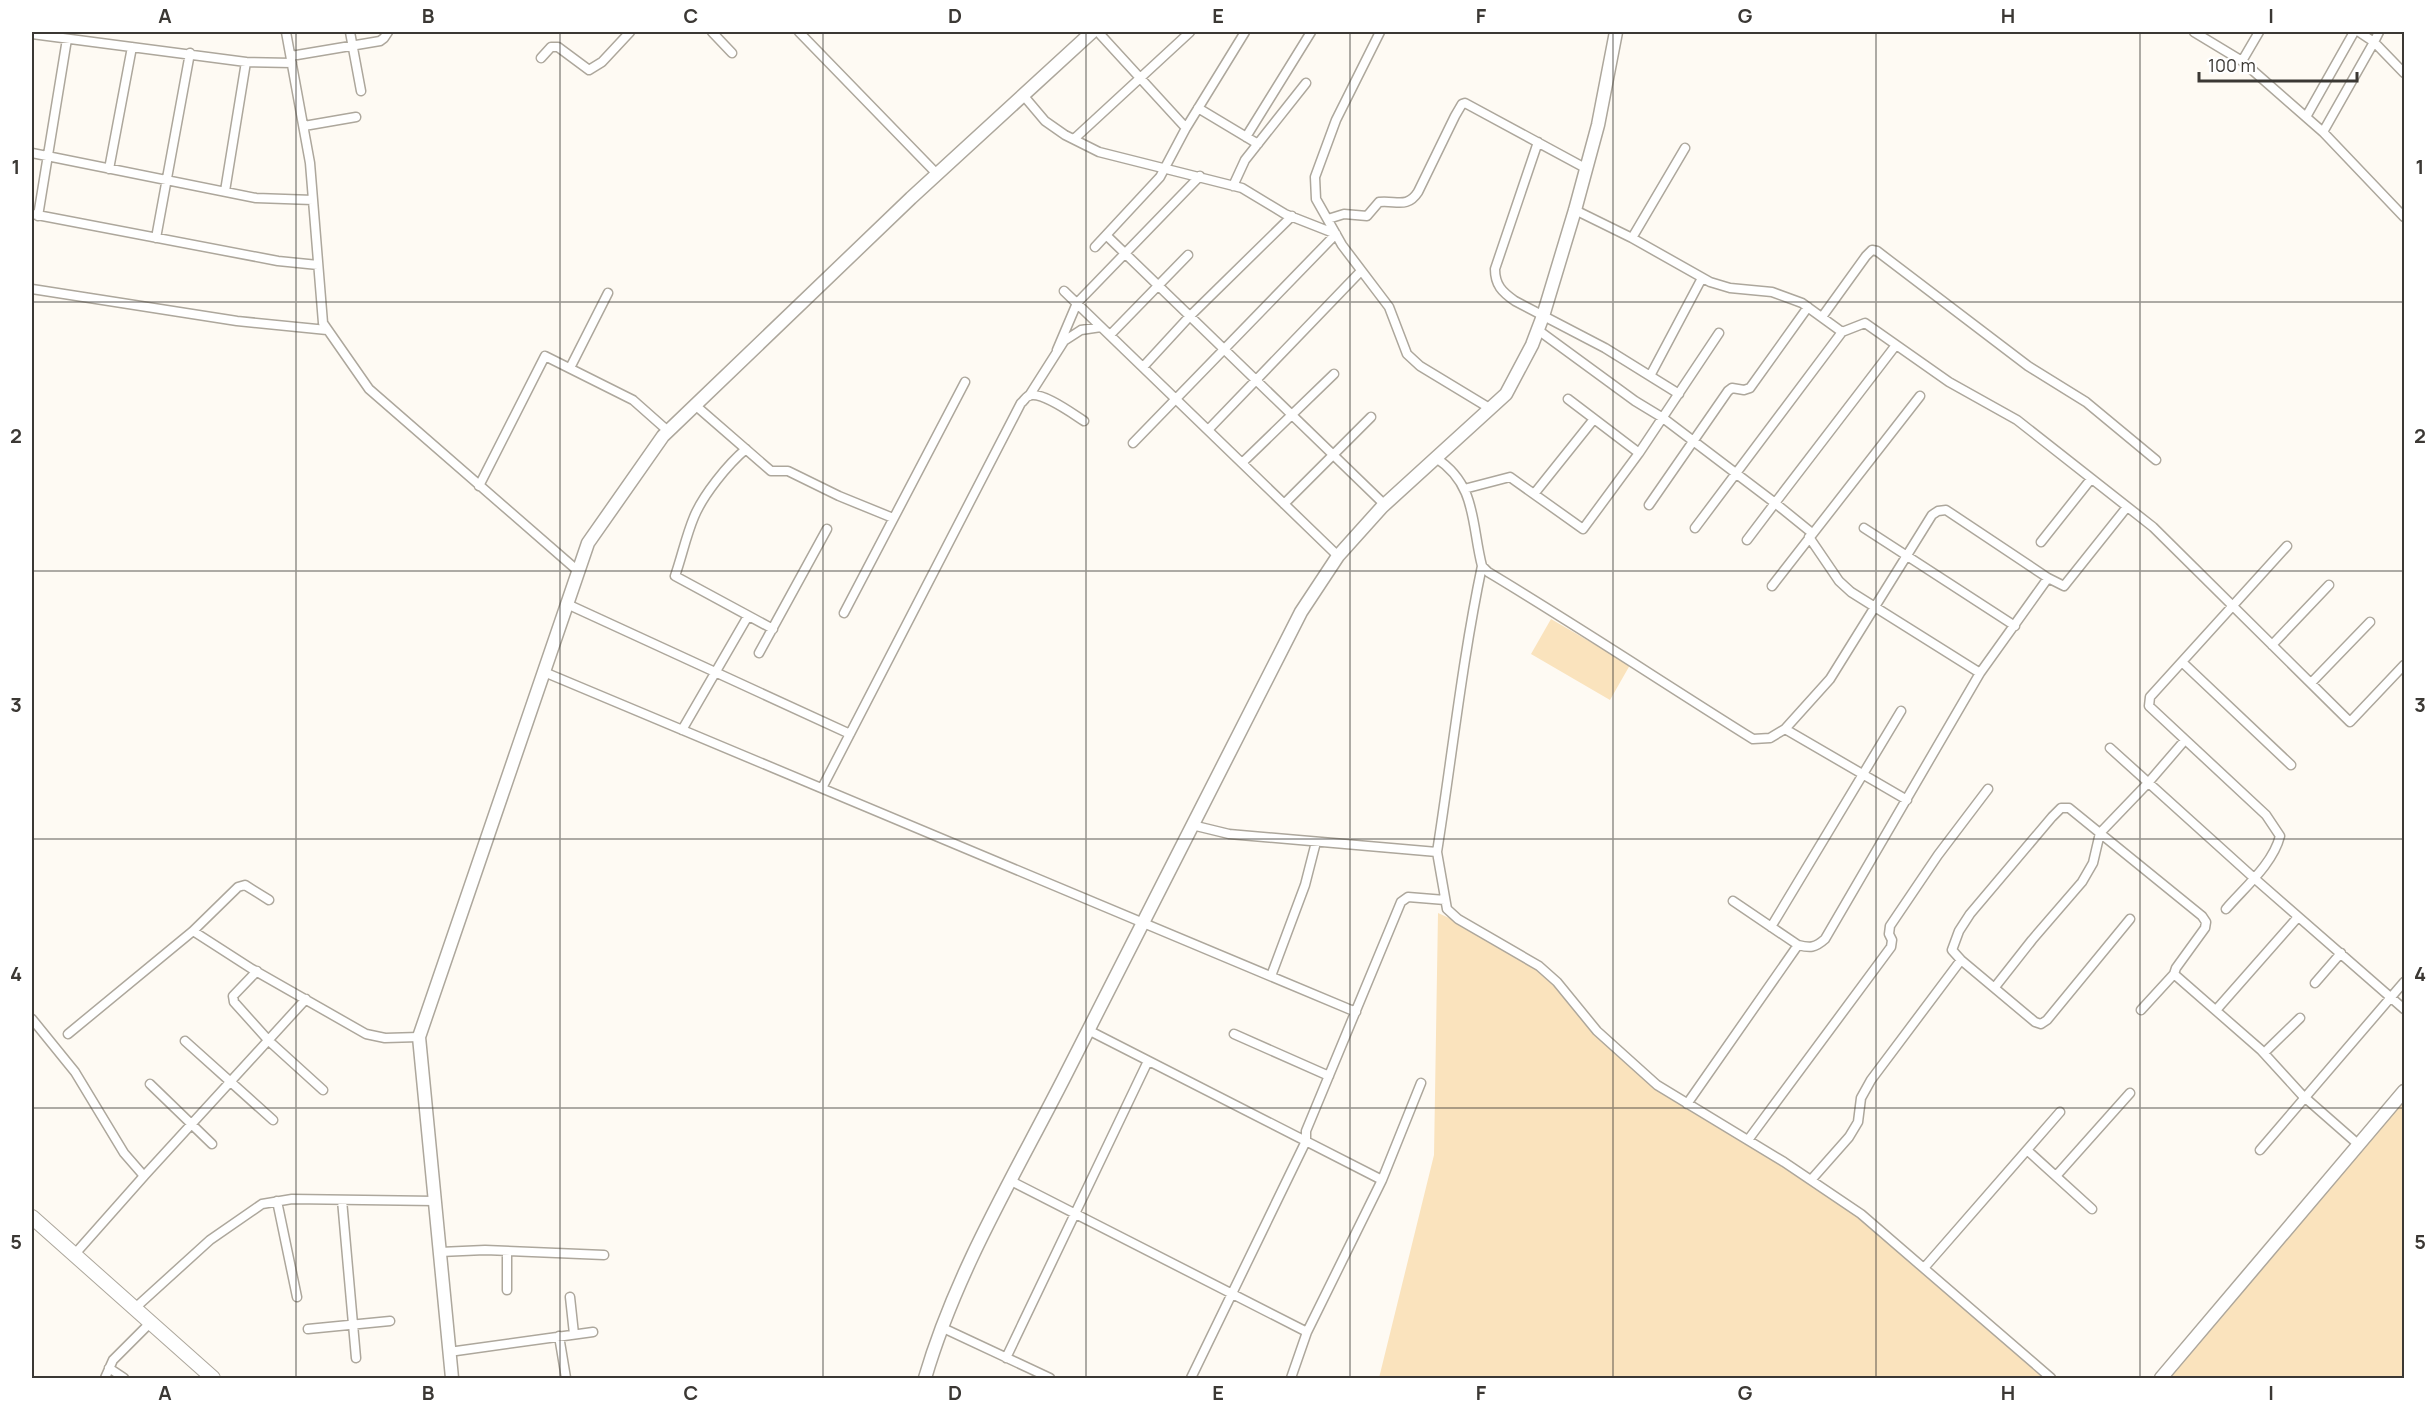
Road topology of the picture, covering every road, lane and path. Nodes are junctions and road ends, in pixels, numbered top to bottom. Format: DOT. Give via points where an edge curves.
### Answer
graph roads {
  1 [pos="286,32"];
  2 [pos="350,32"];
  3 [pos="388,32"];
  4 [pos="630,32"];
  5 [pos="712,32"];
  6 [pos="799,32"];
  7 [pos="1092,32"];
  8 [pos="1098,32"];
  9 [pos="1190,32"];
  10 [pos="1245,32"];
  11 [pos="1311,32"];
  12 [pos="1380,32"];
  13 [pos="1616,32"];
  14 [pos="2194,32"];
  15 [pos="2259,32"];
  16 [pos="2354,32"];
  17 [pos="2359,32"];
  18 [pos="2379,32"];
  19 [pos="32,34"];
  20 [pos="67,39"];
  21 [pos="2374,42"];
  22 [pos="353,46"];
  23 [pos="132,47"];
  24 [pos="190,53"];
  25 [pos="732,53"];
  26 [pos="541,58"];
  27 [pos="292,60"];
  28 [pos="2242,61"];
  29 [pos="246,62"];
  30 [pos="2404,73"];
  31 [pos="1142,78"];
  32 [pos="1306,83"];
  33 [pos="361,91"];
  34 [pos="1023,95"];
  35 [pos="1198,108"];
  36 [pos="356,117"];
  37 [pos="2306,117"];
  38 [pos="304,126"];
  39 [pos="1186,128"];
  40 [pos="2323,132"];
  41 [pos="1246,137"];
  42 [pos="1074,140"];
  43 [pos="1538,142"];
  44 [pos="1258,144"];
  45 [pos="1685,148"];
  46 [pos="32,153"];
  47 [pos="48,156"];
  48 [pos="1166,168"];
  49 [pos="109,169"];
  50 [pos="1587,169"];
  51 [pos="937,174"];
  52 [pos="1200,176"];
  53 [pos="167,180"];
  54 [pos="1233,186"];
  55 [pos="225,191"];
  56 [pos="313,200"];
  57 [pos="1575,210"];
  58 [pos="34,215"];
  59 [pos="1292,216"];
  60 [pos="2404,217"];
  61 [pos="1328,219"];
  62 [pos="1336,234"];
  63 [pos="1106,235"];
  64 [pos="156,238"];
  65 [pos="1632,238"];
  66 [pos="1095,247"];
  67 [pos="1125,254"];
  68 [pos="1188,255"];
  69 [pos="318,265"];
  70 [pos="1361,271"];
  71 [pos="1702,278"];
  72 [pos="1158,286"];
  73 [pos="32,289"];
  74 [pos="1064,291"];
  75 [pos="608,293"];
  76 [pos="1077,303"];
  77 [pos="1808,307"];
  78 [pos="1543,316"];
  79 [pos="1189,317"];
  80 [pos="1822,317"];
  81 [pos="1101,327"];
  82 [pos="327,330"];
  83 [pos="1538,330"];
  84 [pos="1842,332"];
  85 [pos="1719,333"];
  86 [pos="1110,335"];
  87 [pos="1896,345"];
  88 [pos="1223,349"];
  89 [pos="1057,350"];
  90 [pos="1143,367"];
  91 [pos="570,368"];
  92 [pos="1334,374"];
  93 [pos="1650,376"];
  94 [pos="1255,380"];
  95 [pos="965,382"];
  96 [pos="1679,394"];
  97 [pos="1029,396"];
  98 [pos="1920,396"];
  99 [pos="1175,398"];
  100 [pos="1568,399"];
  101 [pos="695,405"];
  102 [pos="1491,409"];
  103 [pos="1293,415"];
  104 [pos="1371,417"];
  105 [pos="1663,418"];
  106 [pos="1594,419"];
  107 [pos="1084,421"];
  108 [pos="1208,430"];
  109 [pos="668,431"];
  110 [pos="1694,442"];
  111 [pos="1133,443"];
  112 [pos="746,449"];
  113 [pos="1639,453"];
  114 [pos="1334,455"];
  115 [pos="1436,458"];
  116 [pos="2156,460"];
  117 [pos="1242,463"];
  118 [pos="1735,475"];
  119 [pos="2091,479"];
  120 [pos="479,486"];
  121 [pos="1464,489"];
  122 [pos="1534,494"];
  123 [pos="1775,503"];
  124 [pos="1284,504"];
  125 [pos="1385,505"];
  126 [pos="1649,505"];
  127 [pos="2127,507"];
  128 [pos="893,518"];
  129 [pos="1695,528"];
  130 [pos="1864,528"];
  131 [pos="827,529"];
  132 [pos="1811,535"];
  133 [pos="1747,540"];
  134 [pos="2042,542"];
  135 [pos="2287,546"];
  136 [pos="1338,556"];
  137 [pos="1907,556"];
  138 [pos="1482,566"];
  139 [pos="578,571"];
  140 [pos="2048,578"];
  141 [pos="2329,585"];
  142 [pos="1772,586"];
  143 [pos="567,604"];
  144 [pos="2233,606"];
  145 [pos="1875,607"];
  146 [pos="844,613"];
  147 [pos="748,616"];
  148 [pos="2370,622"];
  149 [pos="2015,626"];
  150 [pos="773,629"];
  151 [pos="2272,645"];
  152 [pos="759,653"];
  153 [pos="2182,662"];
  154 [pos="2404,665"];
  155 [pos="544,672"];
  156 [pos="715,672"];
  157 [pos="1980,673"];
  158 [pos="2311,683"];
  159 [pos="1900,711"];
  160 [pos="1785,729"];
  161 [pos="682,730"];
  162 [pos="850,734"];
  163 [pos="2185,740"];
  164 [pos="2110,748"];
  165 [pos="2291,765"];
  166 [pos="1863,774"];
  167 [pos="2148,783"];
  168 [pos="822,788"];
  169 [pos="1988,789"];
  170 [pos="1907,800"];
  171 [pos="1192,825"];
  172 [pos="2100,832"];
  173 [pos="1316,842"];
  174 [pos="1437,852"];
  175 [pos="2254,878"];
  176 [pos="269,900"];
  177 [pos="1445,900"];
  178 [pos="1733,901"];
  179 [pos="2226,909"];
  180 [pos="2298,916"];
  181 [pos="2130,919"];
  182 [pos="1144,922"];
  183 [pos="1771,927"];
  184 [pos="193,930"];
  185 [pos="1798,945"];
  186 [pos="2341,953"];
  187 [pos="1961,960"];
  188 [pos="257,971"];
  189 [pos="2174,975"];
  190 [pos="1271,976"];
  191 [pos="2404,982"];
  192 [pos="2314,983"];
  193 [pos="1995,987"];
  194 [pos="2391,997"];
  195 [pos="306,999"];
  196 [pos="2217,1009"];
  197 [pos="2404,1009"];
  198 [pos="2141,1010"];
  199 [pos="1356,1012"];
  200 [pos="2300,1018"];
  201 [pos="32,1019"];
  202 [pos="1088,1030"];
  203 [pos="68,1034"];
  204 [pos="1234,1034"];
  205 [pos="419,1037"];
  206 [pos="185,1041"];
  207 [pos="269,1041"];
  208 [pos="2264,1053"];
  209 [pos="1148,1061"];
  210 [pos="1329,1076"];
  211 [pos="231,1081"];
  212 [pos="1421,1083"];
  213 [pos="150,1084"];
  214 [pos="323,1090"];
  215 [pos="2404,1091"];
  216 [pos="2130,1093"];
  217 [pos="2306,1098"];
  218 [pos="1688,1104"];
  219 [pos="2060,1112"];
  220 [pos="273,1120"];
  221 [pos="190,1125"];
  222 [pos="1748,1140"];
  223 [pos="1306,1141"];
  224 [pos="212,1144"];
  225 [pos="2359,1145"];
  226 [pos="2027,1150"];
  227 [pos="2260,1150"];
  228 [pos="144,1176"];
  229 [pos="2056,1176"];
  230 [pos="1011,1180"];
  231 [pos="1382,1180"];
  232 [pos="1811,1180"];
  233 [pos="342,1200"];
  234 [pos="277,1201"];
  235 [pos="435,1201"];
  236 [pos="2092,1209"];
  237 [pos="1075,1214"];
  238 [pos="32,1217"];
  239 [pos="507,1251"];
  240 [pos="440,1252"];
  241 [pos="74,1255"];
  242 [pos="604,1255"];
  243 [pos="1924,1268"];
  244 [pos="507,1290"];
  245 [pos="1231,1294"];
  246 [pos="297,1297"];
  247 [pos="570,1297"];
  248 [pos="134,1309"];
  249 [pos="390,1321"];
  250 [pos="150,1323"];
  251 [pos="353,1324"];
  252 [pos="943,1328"];
  253 [pos="308,1329"];
  254 [pos="593,1332"];
  255 [pos="1307,1332"];
  256 [pos="574,1334"];
  257 [pos="559,1336"];
  258 [pos="449,1352"];
  259 [pos="356,1358"];
  260 [pos="1006,1358"];
  261 [pos="110,1368"];
  262 [pos="105,1378"];
  263 [pos="124,1378"];
  264 [pos="213,1378"];
  265 [pos="452,1378"];
  266 [pos="566,1378"];
  267 [pos="925,1378"];
  268 [pos="1050,1378"];
  269 [pos="1191,1378"];
  270 [pos="1291,1378"];
  271 [pos="2050,1378"];
  272 [pos="2161,1378"];
  1 -- 27 [label="street"];
  2 -- 22 [label="street"];
  3 -- 22 [label="street" via="380,41"];
  4 -- 26 [label="street" via="590,70 558,47"];
  5 -- 25 [label="street"];
  6 -- 51 [label="street"];
  7 -- 34 [label="street"];
  8 -- 31 [label="street"];
  9 -- 31 [label="street"];
  10 -- 35 [label="street"];
  11 -- 41 [label="street"];
  12 -- 61 [label="street" via="1336,120 1315,177 1316,200"];
  13 -- 50 [label="street"];
  14 -- 28 [label="street"];
  15 -- 28 [label="street"];
  16 -- 37 [label="street"];
  17 -- 21 [label="street"];
  18 -- 21 [label="street"];
  19 -- 20 [label="street"];
  20 -- 23 [label="street"];
  20 -- 47 [label="street"];
  21 -- 30 [label="street"];
  21 -- 40 [label="street"];
  22 -- 27 [label="street"];
  22 -- 33 [label="street"];
  23 -- 24 [label="street"];
  23 -- 49 [label="street"];
  24 -- 29 [label="street"];
  24 -- 53 [label="street"];
  27 -- 29 [label="street"];
  27 -- 38 [label="street"];
  28 -- 37 [label="street"];
  29 -- 55 [label="street"];
  31 -- 39 [label="street"];
  31 -- 42 [label="street"];
  32 -- 44 [label="street"];
  34 -- 42 [label="street" via="1045,121"];
  34 -- 51 [label="street"];
  35 -- 39 [label="street"];
  35 -- 41 [label="street"];
  36 -- 38 [label="street"];
  37 -- 40 [label="street"];
  38 -- 56 [label="street"];
  39 -- 48 [label="street"];
  40 -- 60 [label="street"];
  41 -- 44 [label="street"];
  42 -- 48 [label="street" via="1099,152"];
  43 -- 50 [label="street"];
  43 -- 61 [label="street" via="1477,108 1462,104 1410,201 1379,201 1367,216 1344,214"];
  43 -- 78 [label="street" via="1495,278 1503,293"];
  44 -- 54 [label="street"];
  45 -- 65 [label="street"];
  46 -- 47 [label="street"];
  47 -- 49 [label="street"];
  47 -- 58 [label="street"];
  48 -- 52 [label="street"];
  48 -- 63 [label="street"];
  49 -- 53 [label="street"];
  50 -- 57 [label="street"];
  51 -- 101 [label="street"];
  52 -- 54 [label="street"];
  52 -- 67 [label="street"];
  53 -- 55 [label="street"];
  53 -- 64 [label="street"];
  54 -- 59 [label="street"];
  55 -- 56 [label="street" via="256,198"];
  56 -- 69 [label="street"];
  57 -- 65 [label="street"];
  57 -- 78 [label="street"];
  58 -- 64 [label="street"];
  59 -- 62 [label="street"];
  59 -- 79 [label="street"];
  61 -- 62 [label="street"];
  62 -- 70 [label="street"];
  62 -- 88 [label="street"];
  63 -- 66 [label="street"];
  63 -- 67 [label="street"];
  64 -- 69 [label="street"];
  65 -- 71 [label="street"];
  67 -- 72 [label="street"];
  67 -- 76 [label="street"];
  68 -- 72 [label="street"];
  69 -- 82 [label="street" via="323,323"];
  70 -- 94 [label="street"];
  70 -- 102 [label="street" via="1389,307 1407,354"];
  71 -- 77 [label="street" via="1730,288 1772,292"];
  71 -- 93 [label="street"];
  72 -- 79 [label="street"];
  72 -- 86 [label="street"];
  73 -- 82 [label="street" via="237,321"];
  74 -- 76 [label="street"];
  75 -- 91 [label="street"];
  76 -- 81 [label="street"];
  76 -- 89 [label="street"];
  77 -- 80 [label="street"];
  77 -- 110 [label="street" via="1756,382 1744,390 1732,388"];
  78 -- 83 [label="street"];
  78 -- 93 [label="street"];
  79 -- 88 [label="street"];
  79 -- 90 [label="street"];
  80 -- 84 [label="street"];
  80 -- 116 [label="street" via="1866,256 1877,251 2028,366 2086,402"];
  81 -- 86 [label="street"];
  81 -- 89 [label="street" via="1075,333"];
  82 -- 120 [label="street" via="369,388"];
  83 -- 102 [label="street" via="1506,394"];
  83 -- 105 [label="street"];
  84 -- 87 [label="street" via="1865,323"];
  84 -- 118 [label="street"];
  85 -- 96 [label="street"];
  86 -- 90 [label="street"];
  87 -- 119 [label="street" via="1949,382 2017,420"];
  87 -- 123 [label="street"];
  88 -- 94 [label="street"];
  88 -- 99 [label="street"];
  89 -- 97 [label="street"];
  90 -- 99 [label="street"];
  91 -- 109 [label="street" via="633,400"];
  91 -- 120 [label="street" via="545,356"];
  92 -- 103 [label="street"];
  93 -- 96 [label="street"];
  94 -- 103 [label="street"];
  94 -- 108 [label="street"];
  95 -- 128 [label="street"];
  96 -- 105 [label="street"];
  97 -- 107 [label="street" via="1052,400"];
  97 -- 162 [label="street" via="1021,403"];
  98 -- 132 [label="street"];
  99 -- 108 [label="street"];
  99 -- 111 [label="street"];
  100 -- 106 [label="street"];
  101 -- 109 [label="street"];
  101 -- 112 [label="street"];
  102 -- 115 [label="street"];
  103 -- 114 [label="street"];
  103 -- 117 [label="street"];
  104 -- 114 [label="street"];
  105 -- 110 [label="street"];
  105 -- 113 [label="street"];
  106 -- 113 [label="street"];
  106 -- 122 [label="street"];
  108 -- 117 [label="street"];
  109 -- 139 [label="street" via="588,543"];
  110 -- 118 [label="street"];
  110 -- 126 [label="street"];
  112 -- 128 [label="street" via="771,471 788,471"];
  112 -- 147 [label="street" via="705,496 694,515 675,576"];
  113 -- 122 [label="street" via="1583,529"];
  114 -- 124 [label="street"];
  114 -- 125 [label="street"];
  115 -- 121 [label="street" via="1451,468"];
  115 -- 125 [label="street"];
  117 -- 124 [label="street"];
  118 -- 123 [label="street"];
  118 -- 129 [label="street"];
  119 -- 127 [label="street"];
  119 -- 134 [label="street"];
  120 -- 139 [label="street"];
  121 -- 122 [label="street" via="1510,477"];
  121 -- 138 [label="street" via="1471,504"];
  123 -- 132 [label="street"];
  123 -- 133 [label="street"];
  124 -- 136 [label="street"];
  125 -- 136 [label="street"];
  127 -- 140 [label="street" via="2069,582 2064,586"];
  127 -- 144 [label="street" via="2153,527"];
  128 -- 146 [label="street"];
  130 -- 137 [label="street"];
  131 -- 150 [label="street"];
  132 -- 142 [label="street"];
  132 -- 145 [label="street" via="1811,544 1839,581"];
  135 -- 144 [label="street"];
  136 -- 171 [label="street" via="1301,612"];
  137 -- 140 [label="street" via="1932,515 1946,510"];
  137 -- 145 [label="street"];
  137 -- 149 [label="street"];
  138 -- 160 [label="street" via="1753,739 1770,738"];
  138 -- 174 [label="street"];
  139 -- 143 [label="street"];
  140 -- 149 [label="street"];
  141 -- 151 [label="street"];
  143 -- 155 [label="street"];
  143 -- 156 [label="street"];
  144 -- 151 [label="street"];
  144 -- 153 [label="street"];
  145 -- 157 [label="street"];
  145 -- 160 [label="street" via="1830,679"];
  147 -- 150 [label="street"];
  147 -- 156 [label="street"];
  148 -- 158 [label="street"];
  149 -- 157 [label="street"];
  150 -- 152 [label="street"];
  151 -- 158 [label="street"];
  153 -- 163 [label="street" via="2150,696 2149,706"];
  153 -- 165 [label="street"];
  154 -- 158 [label="street" via="2350,722"];
  155 -- 161 [label="street"];
  155 -- 205 [label="street"];
  156 -- 161 [label="street"];
  156 -- 162 [label="street"];
  157 -- 170 [label="street"];
  159 -- 166 [label="street"];
  160 -- 166 [label="street"];
  161 -- 168 [label="street"];
  162 -- 168 [label="street"];
  163 -- 167 [label="street"];
  163 -- 175 [label="street" via="2266,815 2280,836 2278,845"];
  164 -- 167 [label="street"];
  166 -- 170 [label="street"];
  166 -- 183 [label="street"];
  167 -- 172 [label="street"];
  167 -- 175 [label="street"];
  168 -- 182 [label="street"];
  169 -- 222 [label="street" via="1890,926 1891,947"];
  170 -- 185 [label="street" via="1825,939 1809,948"];
  171 -- 173 [label="street" via="1228,834"];
  171 -- 182 [label="street"];
  172 -- 187 [label="street" via="2069,808 2061,808 1970,914 1952,950"];
  172 -- 189 [label="street" via="2206,922"];
  172 -- 193 [label="street" via="2093,863 2082,882"];
  173 -- 174 [label="street"];
  173 -- 190 [label="street" via="1305,885"];
  174 -- 177 [label="street"];
  175 -- 179 [label="street"];
  175 -- 180 [label="street"];
  176 -- 184 [label="street" via="245,885 238,887"];
  177 -- 199 [label="street" via="1408,897 1401,902"];
  177 -- 218 [label="street" via="1447,909 1458,920 1539,966 1637,1069"];
  178 -- 183 [label="street"];
  180 -- 186 [label="street"];
  180 -- 196 [label="street"];
  181 -- 193 [label="street" via="2047,1020 2035,1023"];
  182 -- 190 [label="street"];
  182 -- 202 [label="street"];
  183 -- 185 [label="street"];
  184 -- 188 [label="street"];
  184 -- 203 [label="street"];
  185 -- 218 [label="street"];
  186 -- 192 [label="street"];
  186 -- 194 [label="street"];
  187 -- 193 [label="street"];
  187 -- 232 [label="street" via="1871,1080 1849,1137"];
  188 -- 195 [label="street"];
  188 -- 207 [label="street" via="233,996 234,1002"];
  189 -- 196 [label="street"];
  189 -- 198 [label="street"];
  190 -- 199 [label="street"];
  191 -- 194 [label="street"];
  194 -- 197 [label="street"];
  194 -- 217 [label="street"];
  195 -- 205 [label="street" via="366,1034"];
  195 -- 207 [label="street"];
  196 -- 208 [label="street"];
  199 -- 210 [label="street"];
  200 -- 208 [label="street"];
  201 -- 228 [label="street" via="75,1072 124,1153"];
  202 -- 209 [label="street"];
  202 -- 230 [label="street"];
  204 -- 210 [label="street"];
  205 -- 235 [label="street"];
  206 -- 211 [label="street"];
  207 -- 211 [label="street"];
  207 -- 214 [label="street"];
  208 -- 217 [label="street"];
  209 -- 223 [label="street"];
  209 -- 237 [label="street"];
  210 -- 223 [label="street" via="1306,1131"];
  211 -- 220 [label="street"];
  211 -- 221 [label="street"];
  212 -- 231 [label="street"];
  213 -- 221 [label="street"];
  215 -- 225 [label="street"];
  216 -- 229 [label="street"];
  217 -- 225 [label="street"];
  217 -- 227 [label="street"];
  218 -- 222 [label="street"];
  219 -- 226 [label="street"];
  221 -- 224 [label="street"];
  221 -- 228 [label="street"];
  222 -- 232 [label="street"];
  223 -- 231 [label="street"];
  223 -- 245 [label="street"];
  225 -- 272 [label="street"];
  226 -- 229 [label="street"];
  226 -- 243 [label="street"];
  228 -- 241 [label="street"];
  229 -- 236 [label="street"];
  230 -- 237 [label="street"];
  230 -- 252 [label="street" via="981,1235"];
  231 -- 255 [label="street"];
  232 -- 243 [label="street" via="1861,1214"];
  233 -- 234 [label="street"];
  233 -- 235 [label="street"];
  233 -- 251 [label="street"];
  234 -- 246 [label="street"];
  234 -- 248 [label="street" via="262,1204 210,1240"];
  235 -- 240 [label="street"];
  237 -- 245 [label="street"];
  237 -- 260 [label="street"];
  238 -- 241 [label="main road"];
  239 -- 240 [label="street"];
  239 -- 242 [label="street"];
  239 -- 244 [label="street"];
  240 -- 258 [label="street"];
  241 -- 248 [label="main road"];
  243 -- 271 [label="street"];
  245 -- 255 [label="street"];
  245 -- 269 [label="street"];
  247 -- 256 [label="street"];
  248 -- 250 [label="main road"];
  249 -- 251 [label="street"];
  250 -- 261 [label="street" via="112,1360"];
  250 -- 264 [label="main road"];
  251 -- 253 [label="street"];
  251 -- 259 [label="street"];
  252 -- 260 [label="street"];
  252 -- 267 [label="street"];
  254 -- 256 [label="street"];
  255 -- 270 [label="street"];
  256 -- 257 [label="street"];
  257 -- 258 [label="street"];
  257 -- 266 [label="street"];
  258 -- 265 [label="street"];
  260 -- 268 [label="street"];
  261 -- 262 [label="street"];
  261 -- 263 [label="street"];
}
